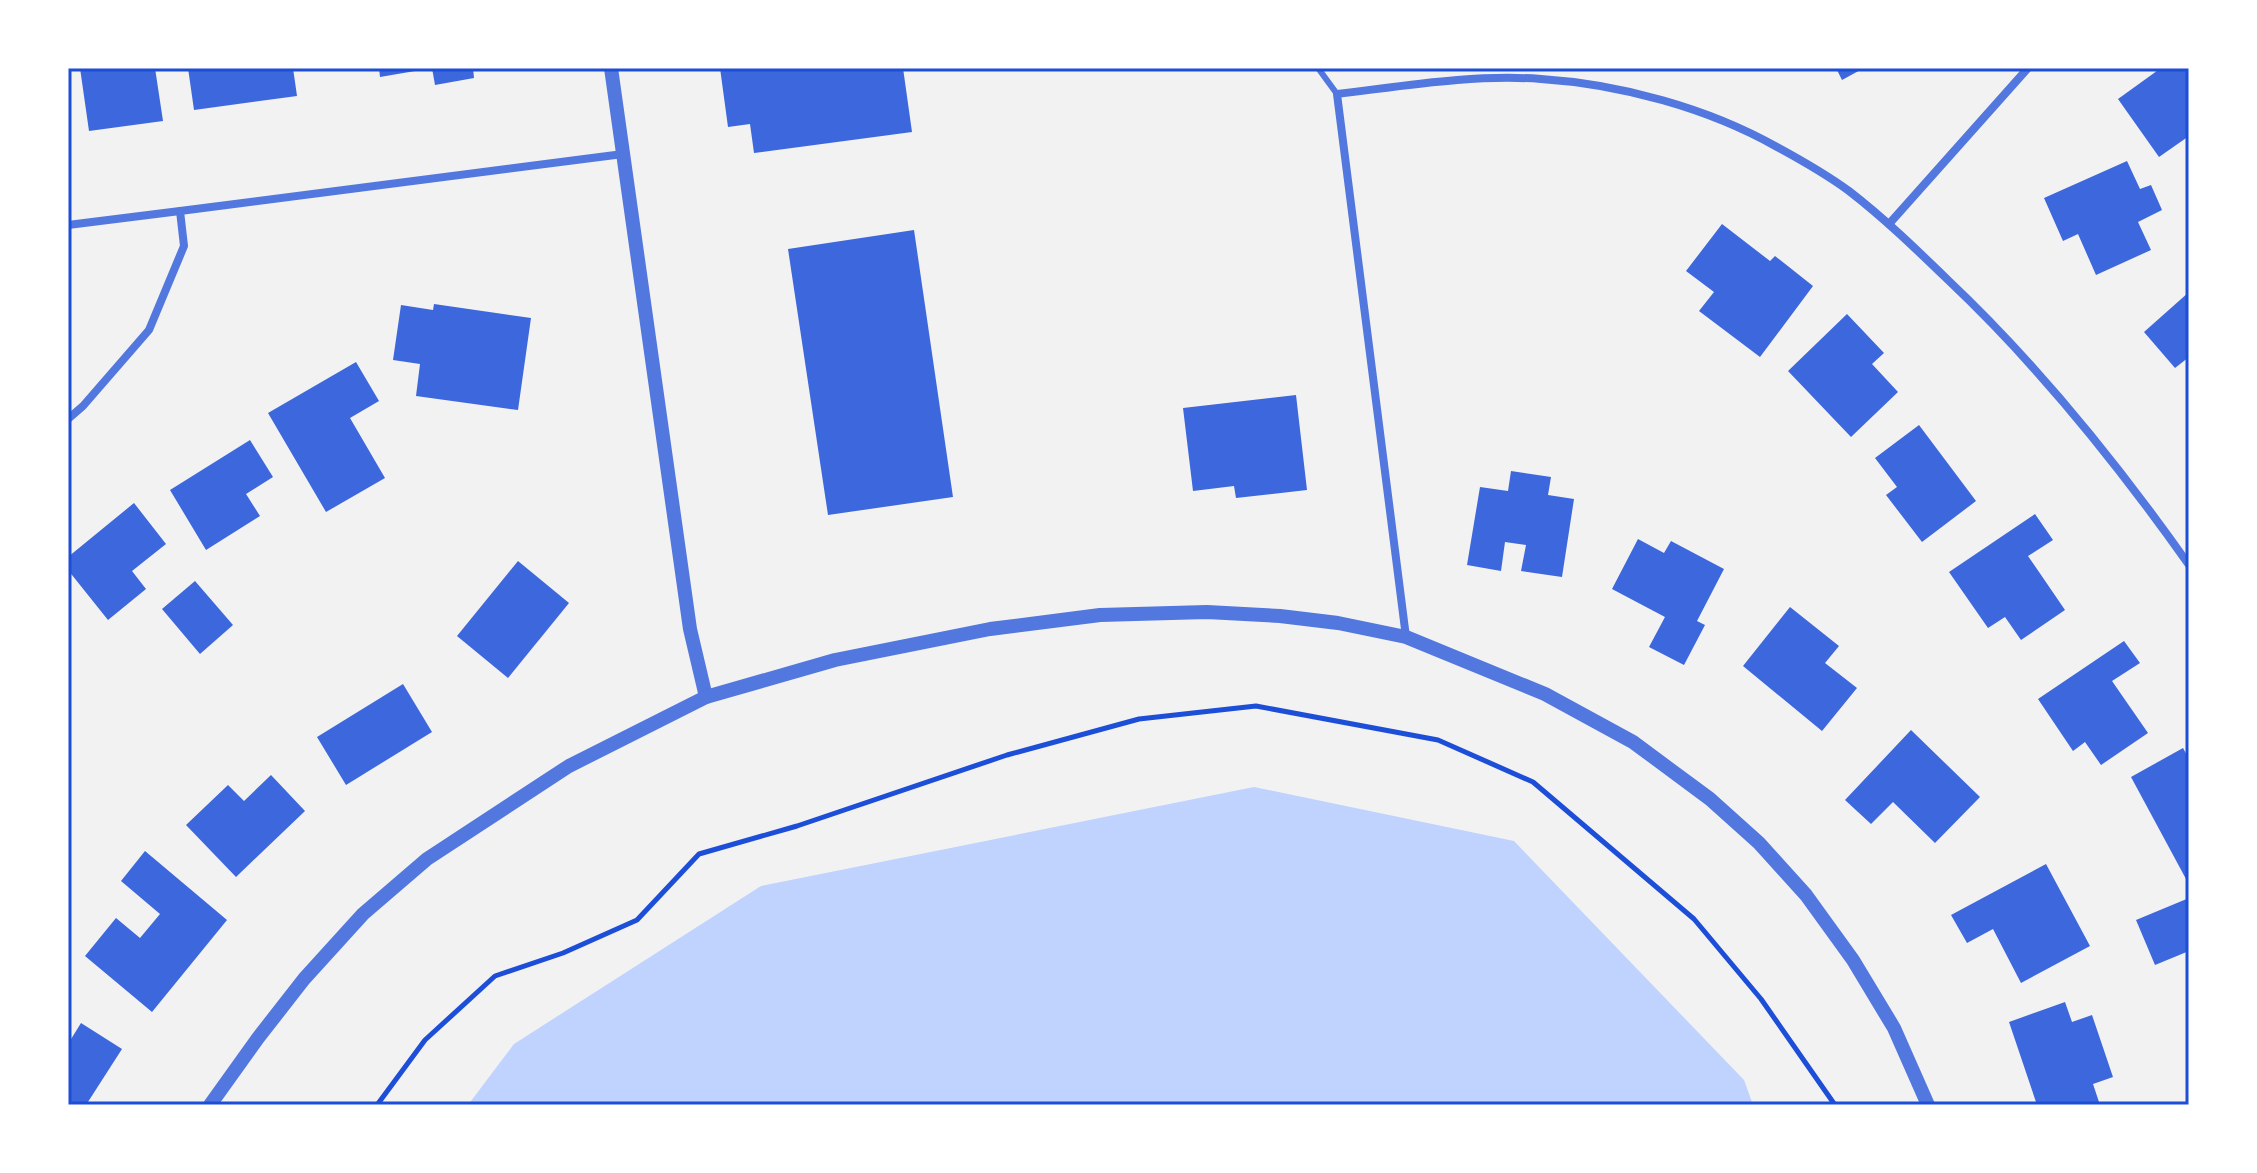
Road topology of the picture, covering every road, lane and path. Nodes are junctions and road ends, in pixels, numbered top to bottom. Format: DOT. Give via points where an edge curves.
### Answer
graph roads {
  1 [pos="611,68"];
  2 [pos="1318,68"];
  3 [pos="2028,68"];
  4 [pos="1337,94"];
  5 [pos="623,154"];
  6 [pos="180,211"];
  7 [pos="1889,224"];
  8 [pos="68,225"];
  9 [pos="68,419"];
  10 [pos="2189,565"];
  11 [pos="1406,637"];
  12 [pos="706,697"];
  13 [pos="210,1105"];
  14 [pos="377,1105"];
  15 [pos="1835,1105"];
  16 [pos="1928,1105"];
  1 -- 5 [label="street"];
  2 -- 4 [label="lane"];
  3 -- 7 [label="street"];
  4 -- 7 [label="street" via="1474,79 1541,79 1623,90 1702,113 1777,147 1847,190"];
  4 -- 11 [label="street"];
  5 -- 6 [label="street"];
  5 -- 12 [label="street" via="690,629"];
  6 -- 8 [label="street"];
  6 -- 9 [label="street" via="184,246 149,330"];
  7 -- 10 [label="street" via="1988,319 2074,413"];
  11 -- 12 [label="street" via="1280,616 1100,615 990,629 850,657"];
  11 -- 16 [label="street" via="1545,694 1633,742 1710,799 1795,883 1844,948 1894,1028"];
  12 -- 13 [label="street" via="569,766 427,859 363,914 304,979"];
  14 -- 15 [label="path" via="425,1040 495,976 637,920 699,854 1007,755 1139,719 1256,706 1438,740 1533,782 1694,919 1761,999"];
}
